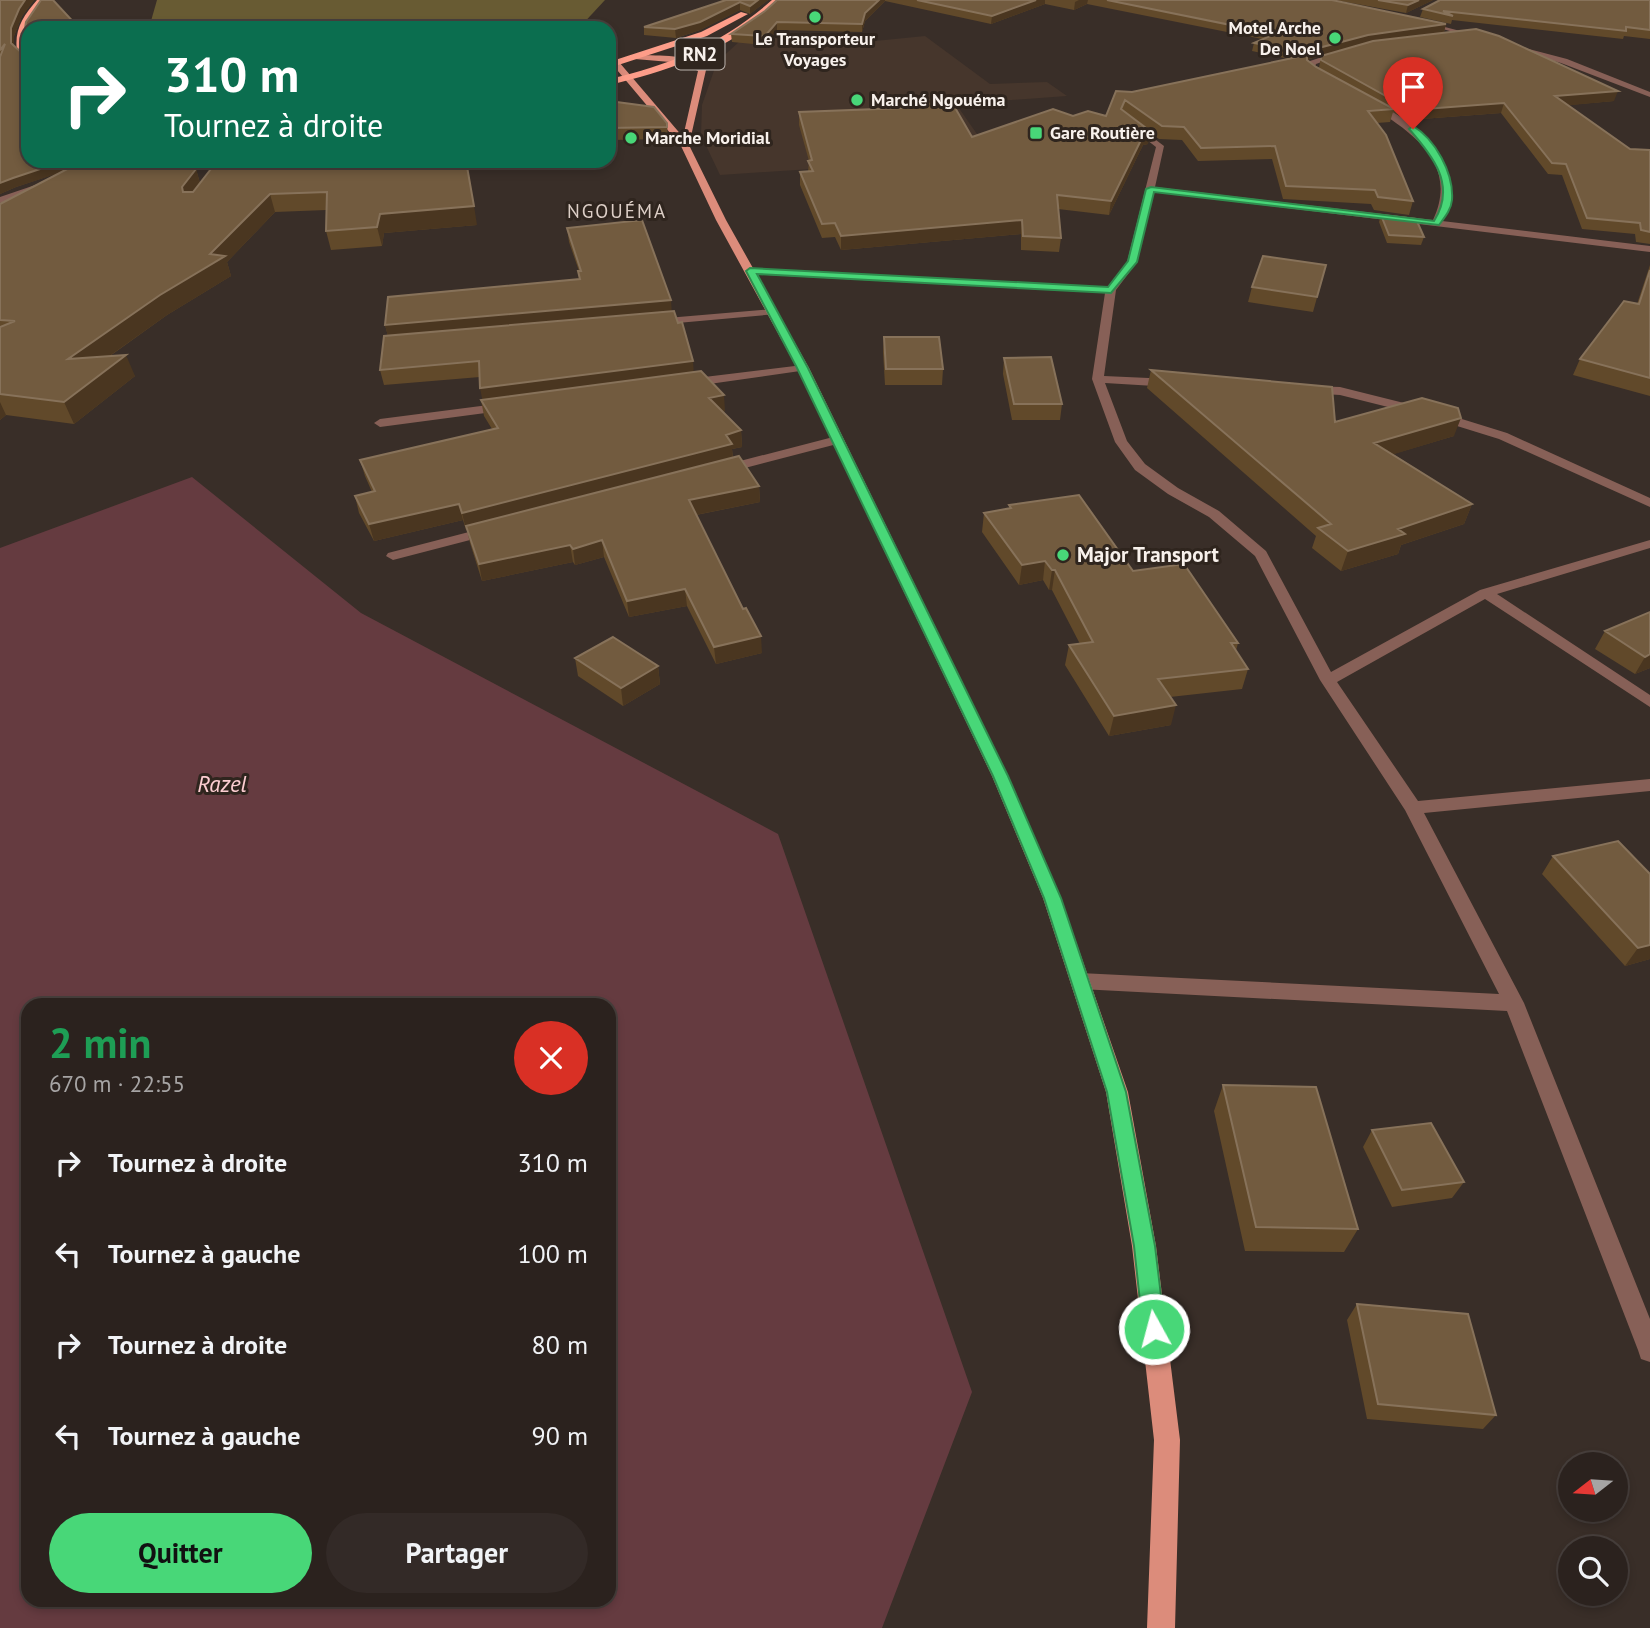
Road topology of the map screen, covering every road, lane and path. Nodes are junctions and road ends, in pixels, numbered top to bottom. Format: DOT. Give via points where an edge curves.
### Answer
graph roads {
  1 [pos="41,0"];
  2 [pos="776,0"];
  3 [pos="24,21"];
  4 [pos="1419,21"];
  5 [pos="21,29"];
  6 [pos="1470,35"];
  7 [pos="1435,37"];
  8 [pos="723,42"];
  9 [pos="1354,50"];
  10 [pos="21,51"];
  11 [pos="638,57"];
  12 [pos="682,61"];
  13 [pos="616,63"];
  14 [pos="616,67"];
  15 [pos="702,71"];
  16 [pos="627,79"];
  17 [pos="616,81"];
  18 [pos="1337,84"];
  19 [pos="1650,95"];
  20 [pos="1365,100"];
  21 [pos="635,108"];
  22 [pos="658,112"];
  23 [pos="1124,117"];
  24 [pos="685,145"];
  25 [pos="107,168"];
  26 [pos="76,176"];
  27 [pos="64,178"];
  28 [pos="1151,189"];
  29 [pos="0,200"];
  30 [pos="1436,223"];
  31 [pos="1650,249"];
  32 [pos="750,271"];
  33 [pos="1111,290"];
  34 [pos="773,312"];
  35 [pos="636,324"];
  36 [pos="803,368"];
  37 [pos="1098,379"];
  38 [pos="1178,383"];
  39 [pos="680,384"];
  40 [pos="1300,389"];
  41 [pos="517,405"];
  42 [pos="380,424"];
  43 [pos="837,440"];
  44 [pos="703,475"];
  45 [pos="1650,503"];
  46 [pos="501,528"];
  47 [pos="1650,544"];
  48 [pos="393,556"];
  49 [pos="1485,593"];
  50 [pos="1328,680"];
  51 [pos="1650,702"];
  52 [pos="1650,785"];
  53 [pos="1413,808"];
  54 [pos="1080,981"];
  55 [pos="1514,1003"];
  56 [pos="1650,1350"];
  57 [pos="1161,1628"];
  1 -- 3 [label="highway"];
  2 -- 8 [label="highway, RN2" via="756,21"];
  2 -- 11 [label="highway, RN2" via="704,34"];
  4 -- 6 [label="street"];
  5 -- 10 [label="highway"];
  6 -- 7 [label="street"];
  6 -- 19 [label="street" via="1564,61"];
  8 -- 12 [label="highway, RN2"];
  8 -- 15 [label="highway"];
  9 -- 18 [label="street" via="1312,63 1310,70"];
  11 -- 12 [label="main road"];
  11 -- 13 [label="highway, RN2"];
  12 -- 15 [label="main road"];
  12 -- 16 [label="highway, RN2"];
  14 -- 16 [label="main road"];
  15 -- 24 [label="main road"];
  16 -- 17 [label="highway, RN2"];
  16 -- 22 [label="main road"];
  20 -- 30 [label="street" via="1413,129 1433,149 1448,198"];
  21 -- 22 [label="highway"];
  22 -- 24 [label="main road"];
  23 -- 28 [label="street" via="1160,146"];
  24 -- 32 [label="main road"];
  25 -- 26 [label="street"];
  27 -- 29 [label="street"];
  28 -- 30 [label="street"];
  28 -- 33 [label="street" via="1132,262"];
  30 -- 31 [label="street"];
  32 -- 33 [label="street"];
  32 -- 34 [label="main road"];
  33 -- 37 [label="street"];
  34 -- 35 [label="street"];
  34 -- 36 [label="main road"];
  36 -- 39 [label="street"];
  36 -- 43 [label="main road"];
  37 -- 38 [label="street"];
  37 -- 50 [label="street" via="1121,442 1140,467 1214,514 1261,554"];
  40 -- 45 [label="street" via="1340,391 1503,436"];
  41 -- 42 [label="street"];
  43 -- 44 [label="street"];
  43 -- 54 [label="main road" via="1000,776 1052,898"];
  46 -- 48 [label="street"];
  47 -- 49 [label="street"];
  49 -- 50 [label="street"];
  49 -- 51 [label="street"];
  50 -- 53 [label="street"];
  52 -- 53 [label="street"];
  53 -- 55 [label="street"];
  54 -- 55 [label="street"];
  54 -- 57 [label="main road" via="1117,1092 1144,1246 1167,1440"];
  55 -- 56 [label="street"];
}
